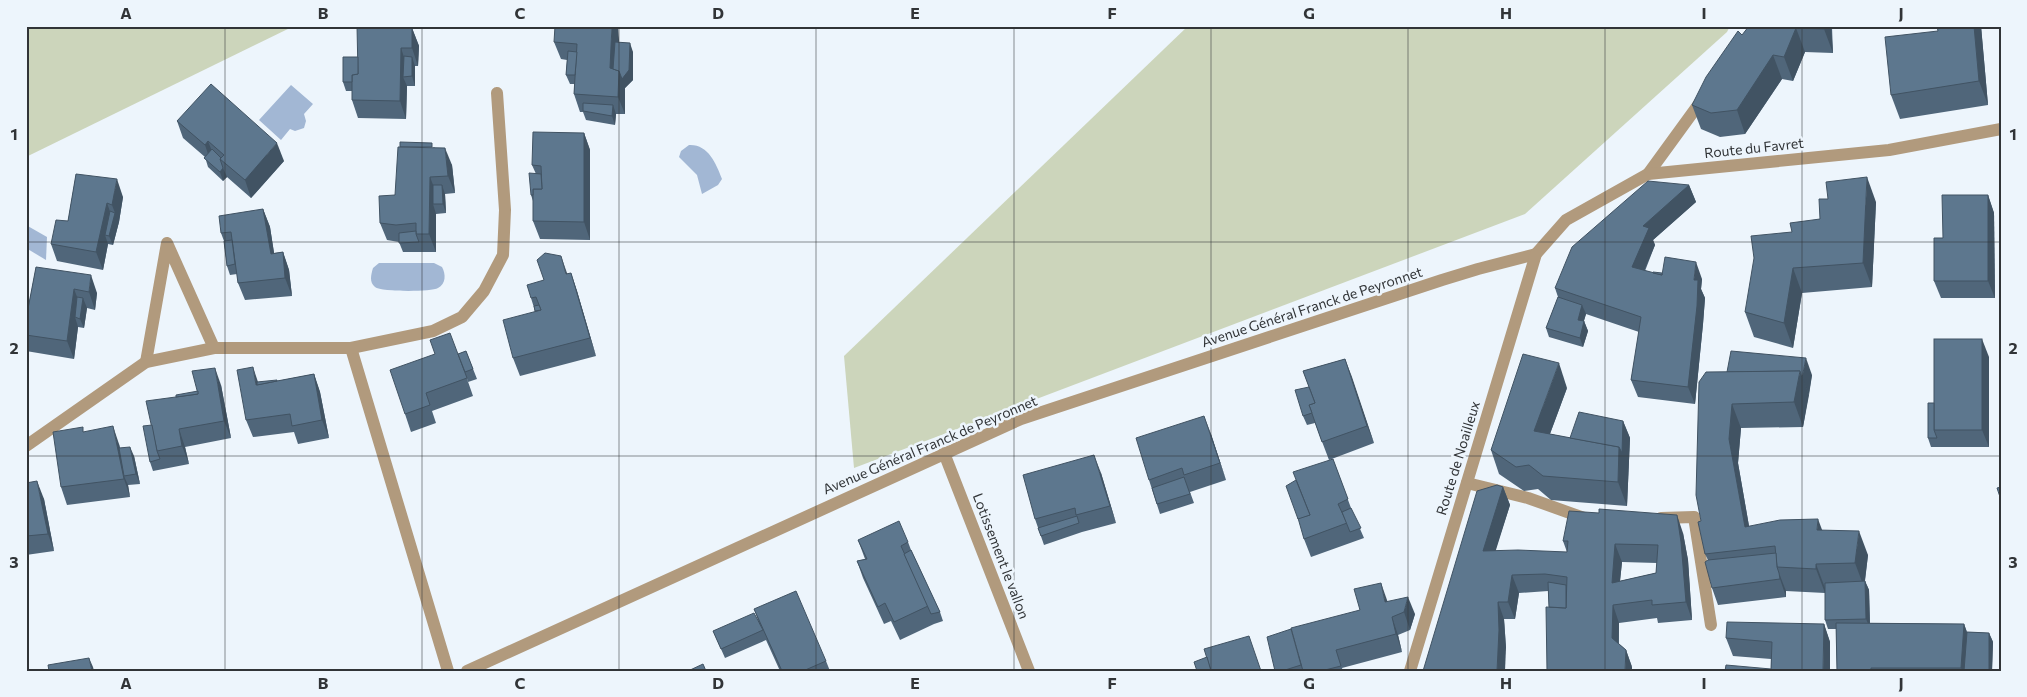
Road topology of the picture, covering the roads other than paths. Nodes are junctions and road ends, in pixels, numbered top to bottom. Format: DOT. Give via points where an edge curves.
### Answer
graph roads {
  1 [pos="1710,88"];
  2 [pos="497,93"];
  3 [pos="2001,129"];
  4 [pos="1648,174"];
  5 [pos="1536,254"];
  6 [pos="214,348"];
  7 [pos="351,348"];
  8 [pos="146,362"];
  9 [pos="26,446"];
  10 [pos="944,453"];
  11 [pos="1466,483"];
  12 [pos="1644,518"];
  13 [pos="1595,519"];
  14 [pos="1711,625"];
  15 [pos="448,671"];
  16 [pos="467,671"];
  17 [pos="1029,671"];
  18 [pos="1410,671"];
  1 -- 4 [label="street"];
  2 -- 7 [label="street" via="505,210 502,254 484,291 462,317 433,331"];
  3 -- 4 [label="street, Route du Favret" via="1889,150"];
  4 -- 5 [label="street, Route du Favret" via="1566,220"];
  5 -- 10 [label="street, Avenue Général Franck de Peyronnet" via="1442,280 1021,419"];
  5 -- 11 [label="street, Route de Noailleux"];
  6 -- 7 [label="street"];
  6 -- 8 [label="street"];
  6 -- 8 [label="street" via="167,243"];
  7 -- 15 [label="street"];
  8 -- 9 [label="street"];
  10 -- 16 [label="street, Avenue Général Franck de Peyronnet"];
  10 -- 17 [label="street, Lotissement le vallon"];
  11 -- 13 [label="street" via="1528,498 1585,519"];
  11 -- 18 [label="street, Route de Noailleux"];
  12 -- 14 [label="street" via="1694,518"];
}
